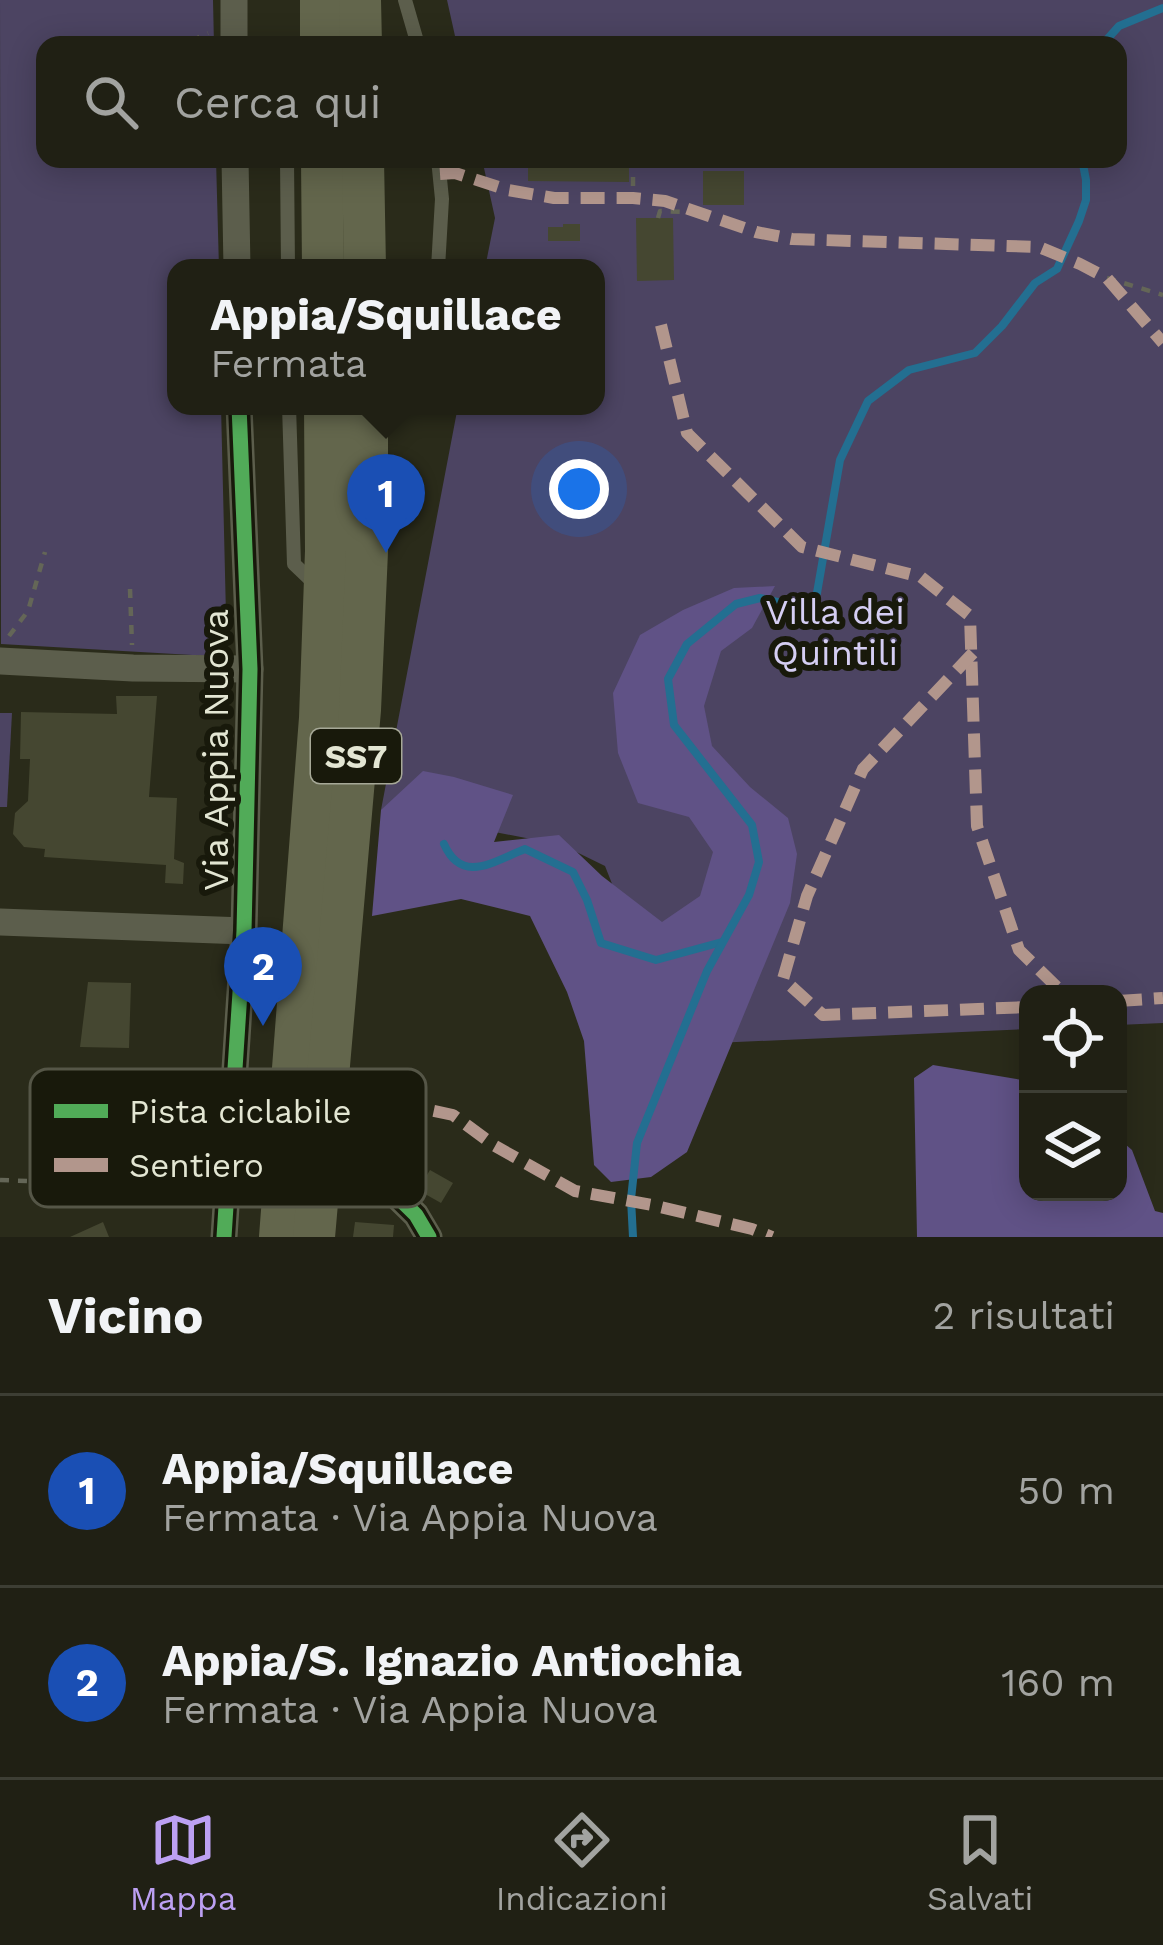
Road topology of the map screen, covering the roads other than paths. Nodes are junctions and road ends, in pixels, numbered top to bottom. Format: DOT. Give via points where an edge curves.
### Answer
graph roads {
  1 [pos="234,0"];
  2 [pos="320,0"];
  3 [pos="359,0"];
  4 [pos="406,0"];
  5 [pos="234,36"];
  6 [pos="321,36"];
  7 [pos="361,36"];
  8 [pos="416,36"];
  9 [pos="236,168"];
  10 [pos="286,168"];
  11 [pos="322,168"];
  12 [pos="363,168"];
  13 [pos="439,168"];
  14 [pos="236,259"];
  15 [pos="288,259"];
  16 [pos="323,259"];
  17 [pos="364,259"];
  18 [pos="439,259"];
  19 [pos="239,415"];
  20 [pos="289,415"];
  21 [pos="325,415"];
  22 [pos="373,418"];
  23 [pos="325,594"];
  24 [pos="0,661"];
  25 [pos="250,669"];
  26 [pos="0,922"];
  27 [pos="244,931"];
  28 [pos="236,1069"];
  29 [pos="306,1069"];
  30 [pos="329,1069"];
  31 [pos="227,1207"];
  32 [pos="292,1207"];
  33 [pos="306,1207"];
  34 [pos="407,1207"];
  35 [pos="224,1237"];
  36 [pos="280,1237"];
  37 [pos="314,1237"];
  38 [pos="429,1237"];
  1 -- 5 [label="street"];
  2 -- 6 [label="main road"];
  3 -- 7 [label="main road"];
  4 -- 8 [label="lane"];
  9 -- 14 [label="street"];
  10 -- 15 [label="lane"];
  11 -- 16 [label="main road"];
  12 -- 17 [label="main road"];
  13 -- 18 [label="lane"];
  19 -- 25 [label="street, Via Appia Nuova"];
  20 -- 23 [label="lane" via="294,564"];
  21 -- 23 [label="main road, SS7"];
  22 -- 30 [label="main road, SS7" via="360,710"];
  23 -- 29 [label="main road, SS7"];
  24 -- 25 [label="street"];
  25 -- 27 [label="street, Via Appia Nuova"];
  26 -- 27 [label="street"];
  27 -- 28 [label="street, Via Appia Nuova"];
  31 -- 35 [label="street, Via Appia Nuova"];
  32 -- 36 [label="main road, SS7"];
  33 -- 37 [label="main road, SS7"];
  34 -- 38 [label="street"];
}
